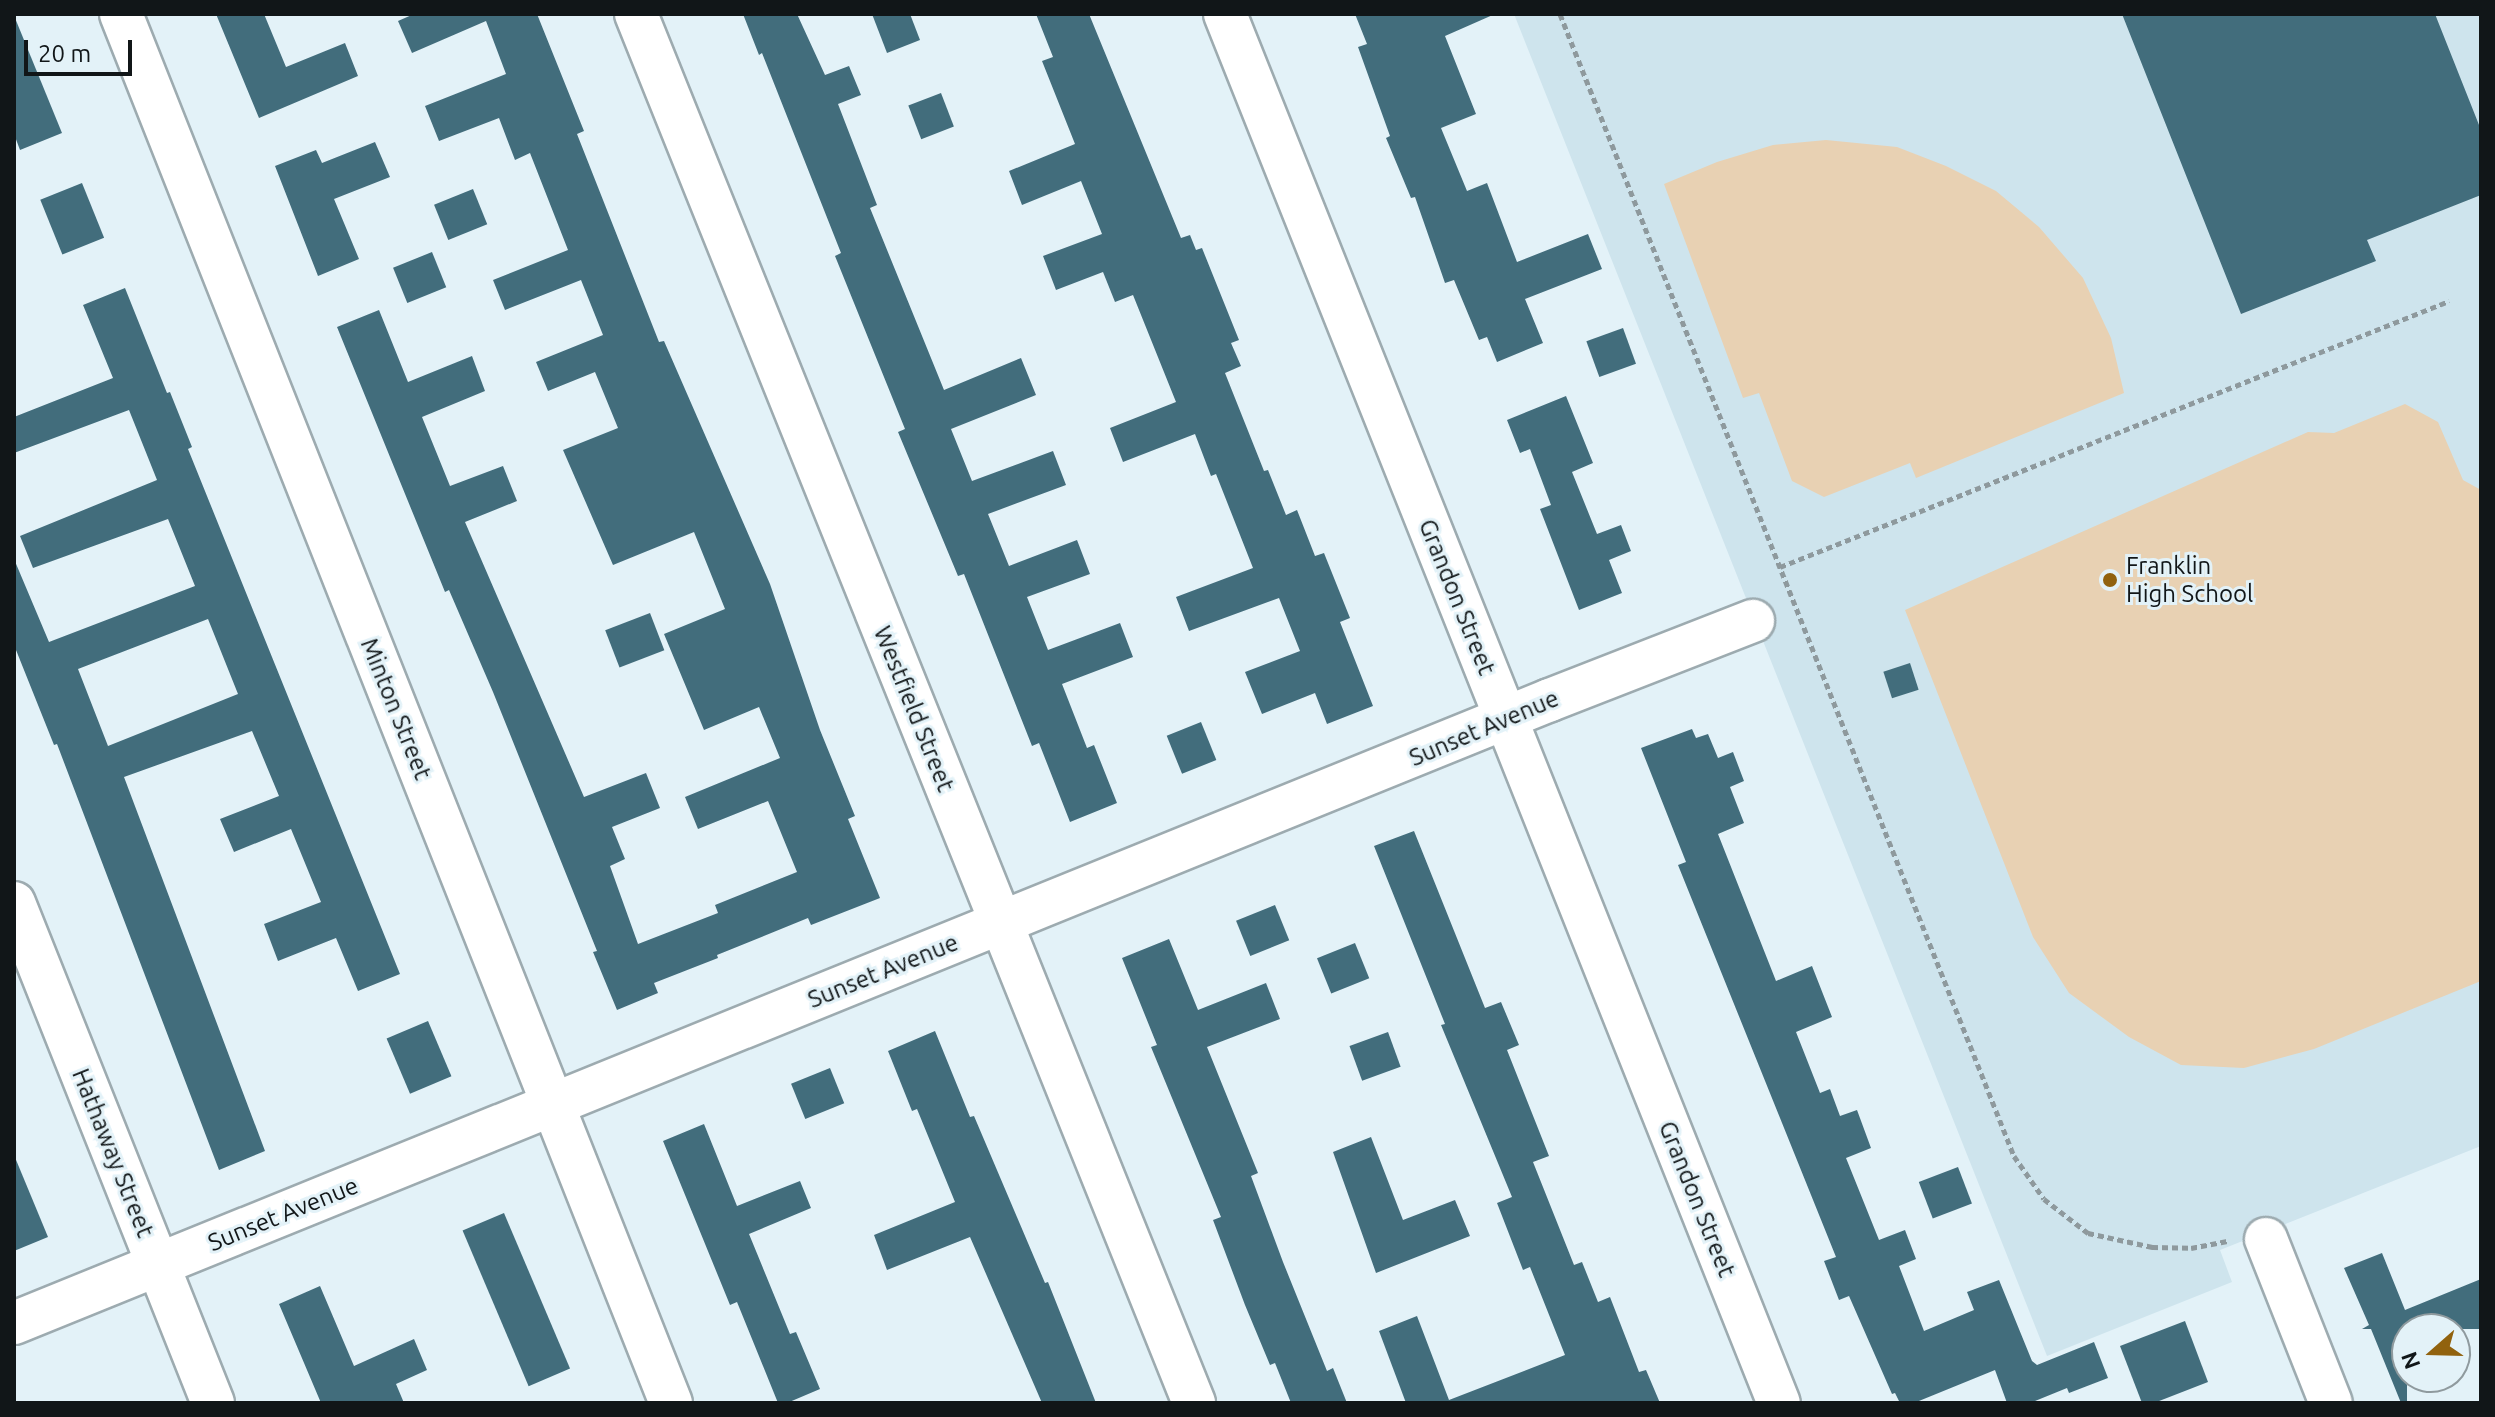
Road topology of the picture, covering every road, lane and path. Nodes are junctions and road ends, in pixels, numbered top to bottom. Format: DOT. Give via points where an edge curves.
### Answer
graph roads {
  1 [pos="121,14"];
  2 [pos="636,14"];
  3 [pos="1225,14"];
  4 [pos="1560,14"];
  5 [pos="2449,301"];
  6 [pos="1780,567"];
  7 [pos="1753,621"];
  8 [pos="1505,721"];
  9 [pos="14,903"];
  10 [pos="1000,925"];
  11 [pos="552,1104"];
  12 [pos="2250,1247"];
  13 [pos="158,1265"];
  14 [pos="14,1323"];
  15 [pos="213,1403"];
  16 [pos="671,1403"];
  17 [pos="1194,1403"];
  18 [pos="1779,1403"];
  19 [pos="2331,1403"];
  1 -- 11 [label="street, Minton Street"];
  2 -- 10 [label="street, Westfield Street"];
  3 -- 8 [label="street, Grandon Street"];
  4 -- 6 [label="path"];
  5 -- 6 [label="path"];
  6 -- 12 [label="path" via="2014,1156 2044,1199 2088,1233 2152,1247 2191,1248 2228,1241"];
  7 -- 8 [label="street, Sunset Avenue"];
  8 -- 10 [label="street, Sunset Avenue"];
  8 -- 18 [label="street, Grandon Street"];
  9 -- 13 [label="street, Hathaway Street"];
  10 -- 11 [label="street, Sunset Avenue"];
  10 -- 17 [label="street, Westfield Street"];
  11 -- 13 [label="street, Sunset Avenue"];
  11 -- 16 [label="street, Minton Street"];
  12 -- 19 [label="street"];
  13 -- 14 [label="street, Sunset Avenue"];
  13 -- 15 [label="street, Hathaway Street"];
}
